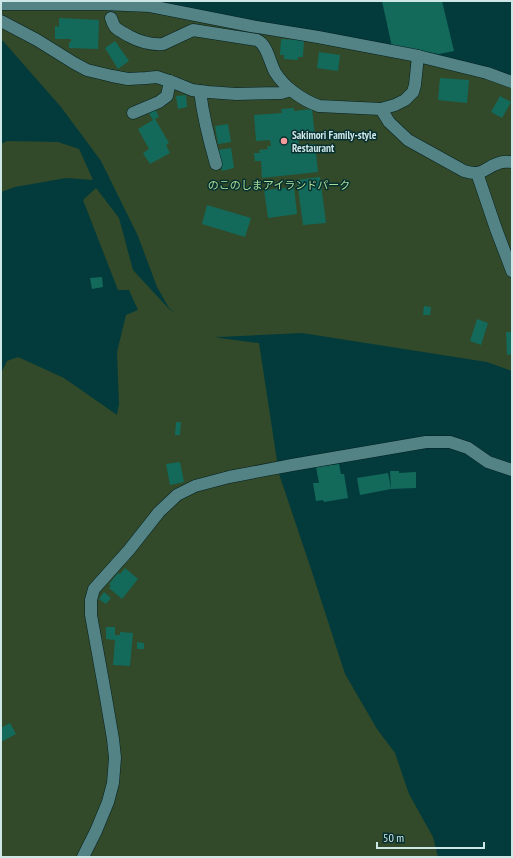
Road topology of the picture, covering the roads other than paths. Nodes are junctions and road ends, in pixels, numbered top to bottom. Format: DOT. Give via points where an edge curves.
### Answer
graph roads {
  1 [pos="1,4"];
  2 [pos="111,18"];
  3 [pos="1,21"];
  4 [pos="418,56"];
  5 [pos="170,81"];
  6 [pos="512,82"];
  7 [pos="290,90"];
  8 [pos="200,91"];
  9 [pos="381,109"];
  10 [pos="133,113"];
  11 [pos="512,162"];
  12 [pos="216,164"];
  13 [pos="477,173"];
  14 [pos="512,271"];
  15 [pos="512,470"];
  16 [pos="83,857"];
  1 -- 4 [label="street" via="150,6"];
  2 -- 7 [label="street" via="118,30 145,43 163,44 193,30 261,41 275,72"];
  3 -- 5 [label="street" via="87,70 128,79 157,77"];
  4 -- 6 [label="street" via="487,73"];
  4 -- 9 [label="street" via="413,92 405,100"];
  5 -- 8 [label="street"];
  5 -- 10 [label="street" via="167,96"];
  7 -- 8 [label="street" via="281,93 236,94"];
  7 -- 9 [label="street" via="319,106"];
  8 -- 12 [label="street" via="206,129"];
  9 -- 13 [label="street" via="389,122 408,140 464,171"];
  11 -- 13 [label="street" via="501,162"];
  13 -- 14 [label="street"];
  15 -- 16 [label="street" via="488,462 468,448 450,442 426,442 228,478 195,486 177,495 159,512 94,589 91,600 91,615 115,758 108,802"];
}
